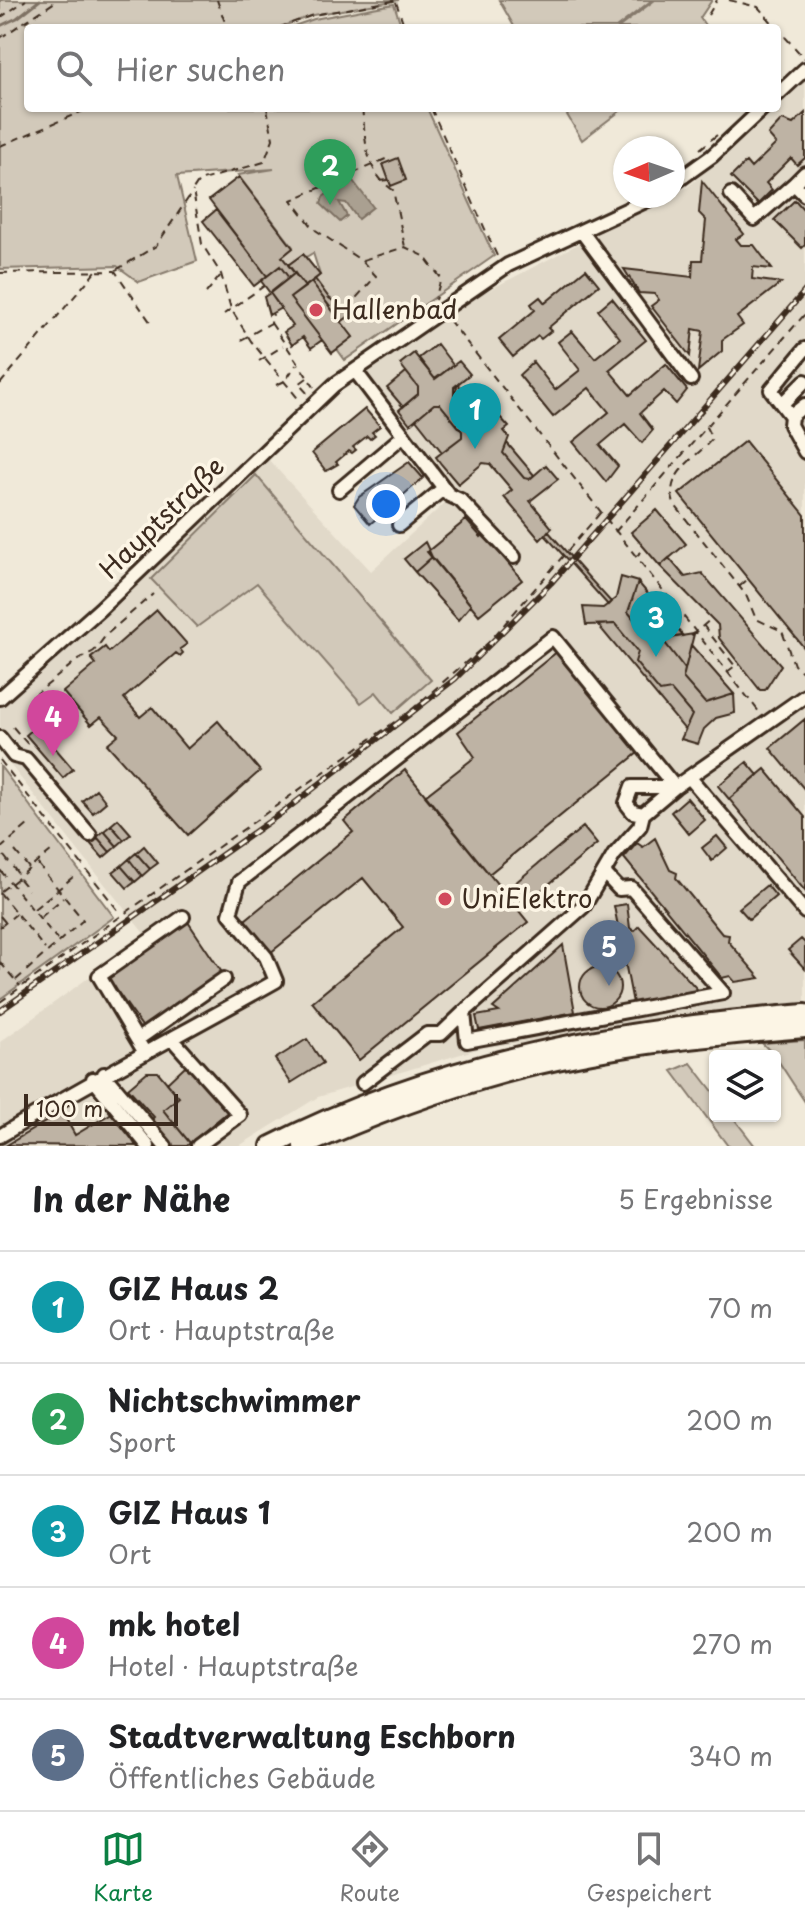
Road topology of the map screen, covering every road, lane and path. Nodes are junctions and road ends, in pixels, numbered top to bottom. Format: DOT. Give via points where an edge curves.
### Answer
graph roads {
  1 [pos="26,0"];
  2 [pos="58,0"];
  3 [pos="217,0"];
  4 [pos="397,0"];
  5 [pos="717,0"];
  6 [pos="729,0"];
  7 [pos="708,15"];
  8 [pos="0,18"];
  9 [pos="226,24"];
  10 [pos="289,24"];
  11 [pos="404,24"];
  12 [pos="773,24"];
  13 [pos="781,32"];
  14 [pos="0,38"];
  15 [pos="805,59"];
  16 [pos="805,69"];
  17 [pos="781,91"];
  18 [pos="81,112"];
  19 [pos="268,112"];
  20 [pos="362,112"];
  21 [pos="433,112"];
  22 [pos="759,112"];
  23 [pos="725,128"];
  24 [pos="0,146"];
  25 [pos="691,158"];
  26 [pos="389,162"];
  27 [pos="369,164"];
  28 [pos="805,173"];
  29 [pos="685,175"];
  30 [pos="389,180"];
  31 [pos="379,181"];
  32 [pos="794,184"];
  33 [pos="193,190"];
  34 [pos="731,194"];
  35 [pos="805,195"];
  36 [pos="631,208"];
  37 [pos="582,232"];
  38 [pos="405,247"];
  39 [pos="498,257"];
  40 [pos="362,261"];
  41 [pos="97,270"];
  42 [pos="115,271"];
  43 [pos="0,273"];
  44 [pos="221,274"];
  45 [pos="264,286"];
  46 [pos="206,293"];
  47 [pos="436,302"];
  48 [pos="347,308"];
  49 [pos="231,309"];
  50 [pos="224,314"];
  51 [pos="273,314"];
  52 [pos="805,314"];
  53 [pos="271,323"];
  54 [pos="153,326"];
  55 [pos="247,335"];
  56 [pos="241,340"];
  57 [pos="284,346"];
  58 [pos="805,349"];
  59 [pos="266,356"];
  60 [pos="259,361"];
  61 [pos="297,364"];
  62 [pos="356,372"];
  63 [pos="307,378"];
  64 [pos="691,379"];
  65 [pos="285,381"];
  66 [pos="805,381"];
  67 [pos="0,384"];
  68 [pos="312,384"];
  69 [pos="276,385"];
  70 [pos="308,402"];
  71 [pos="782,404"];
  72 [pos="805,405"];
  73 [pos="791,416"];
  74 [pos="706,427"];
  75 [pos="404,435"];
  76 [pos="805,452"];
  77 [pos="339,490"];
  78 [pos="447,491"];
  79 [pos="601,512"];
  80 [pos="399,525"];
  81 [pos="614,533"];
  82 [pos="645,549"];
  83 [pos="514,557"];
  84 [pos="634,558"];
  85 [pos="748,579"];
  86 [pos="739,587"];
  87 [pos="153,594"];
  88 [pos="711,619"];
  89 [pos="703,625"];
  90 [pos="694,632"];
  91 [pos="691,636"];
  92 [pos="727,672"];
  93 [pos="805,674"];
  94 [pos="34,696"];
  95 [pos="805,696"];
  96 [pos="0,698"];
  97 [pos="775,717"];
  98 [pos="13,727"];
  99 [pos="0,738"];
  100 [pos="32,750"];
  101 [pos="0,760"];
  102 [pos="690,778"];
  103 [pos="675,787"];
  104 [pos="643,814"];
  105 [pos="29,824"];
  106 [pos="90,835"];
  107 [pos="0,849"];
  108 [pos="52,850"];
  109 [pos="15,851"];
  110 [pos="4,856"];
  111 [pos="37,863"];
  112 [pos="30,869"];
  113 [pos="0,870"];
  114 [pos="605,874"];
  115 [pos="19,877"];
  116 [pos="73,877"];
  117 [pos="11,883"];
  118 [pos="57,889"];
  119 [pos="28,890"];
  120 [pos="0,892"];
  121 [pos="64,897"];
  122 [pos="7,901"];
  123 [pos="0,907"];
  124 [pos="33,910"];
  125 [pos="805,912"];
  126 [pos="17,914"];
  127 [pos="122,915"];
  128 [pos="0,916"];
  129 [pos="183,917"];
  130 [pos="40,918"];
  131 [pos="6,923"];
  132 [pos="0,927"];
  133 [pos="58,940"];
  134 [pos="46,950"];
  135 [pos="0,962"];
  136 [pos="224,979"];
  137 [pos="16,980"];
  138 [pos="21,987"];
  139 [pos="0,1002"];
  140 [pos="464,1012"];
  141 [pos="805,1014"];
  142 [pos="805,1028"];
  143 [pos="138,1039"];
  144 [pos="173,1040"];
  145 [pos="145,1053"];
  146 [pos="99,1077"];
  147 [pos="363,1083"];
  148 [pos="0,1136"];
  149 [pos="148,1146"];
  150 [pos="165,1146"];
  151 [pos="198,1146"];
  152 [pos="271,1146"];
  153 [pos="303,1146"];
  1 -- 8 [label="path"];
  2 -- 14 [label="path"];
  3 -- 9 [label="path"];
  4 -- 10 [label="path"];
  4 -- 11 [label="path"];
  5 -- 7 [label="path"];
  6 -- 12 [label="path" via="758,7"];
  13 -- 15 [label="path"];
  16 -- 17 [label="street"];
  18 -- 24 [label="path"];
  19 -- 33 [label="path" via="273,139 264,162 199,181"];
  20 -- 27 [label="path"];
  21 -- 39 [label="path"];
  22 -- 29 [label="street"];
  23 -- 25 [label="path"];
  26 -- 27 [label="path" via="388,158"];
  27 -- 31 [label="path"];
  27 -- 40 [label="path" via="292,200 314,229"];
  28 -- 32 [label="street"];
  30 -- 31 [label="path"];
  31 -- 38 [label="path" via="393,190"];
  32 -- 34 [label="street" via="754,219"];
  32 -- 35 [label="street"];
  33 -- 42 [label="path" via="156,246"];
  33 -- 44 [label="path" via="202,244"];
  36 -- 37 [label="street, Hauptstraße"];
  37 -- 47 [label="street, Hauptstraße"];
  37 -- 64 [label="street"];
  38 -- 40 [label="path"];
  38 -- 47 [label="path" via="424,256 441,278"];
  40 -- 48 [label="path" via="376,276"];
  41 -- 42 [label="path"];
  41 -- 43 [label="path"];
  41 -- 67 [label="path"];
  42 -- 54 [label="path"];
  44 -- 46 [label="path"];
  44 -- 49 [label="path"];
  45 -- 49 [label="path"];
  47 -- 62 [label="street, Hauptstraße"];
  47 -- 79 [label="path"];
  49 -- 50 [label="path"];
  49 -- 55 [label="path"];
  51 -- 53 [label="path"];
  52 -- 74 [label="path"];
  53 -- 55 [label="path"];
  53 -- 57 [label="path"];
  55 -- 56 [label="path"];
  55 -- 59 [label="path"];
  57 -- 59 [label="path"];
  57 -- 61 [label="path"];
  58 -- 71 [label="street" via="771,390"];
  59 -- 60 [label="path"];
  59 -- 65 [label="path"];
  61 -- 63 [label="path"];
  61 -- 65 [label="path"];
  62 -- 70 [label="street, Hauptstraße"];
  62 -- 75 [label="street"];
  63 -- 68 [label="path"];
  63 -- 70 [label="path" via="299,384"];
  65 -- 69 [label="path"];
  65 -- 70 [label="path"];
  66 -- 71 [label="street"];
  70 -- 96 [label="street, Hauptstraße" via="100,609"];
  71 -- 73 [label="street"];
  72 -- 73 [label="street"];
  73 -- 76 [label="street" via="790,425"];
  74 -- 81 [label="path"];
  74 -- 86 [label="path" via="712,439 677,474 671,494"];
  75 -- 77 [label="street"];
  75 -- 78 [label="street"];
  78 -- 80 [label="street"];
  78 -- 83 [label="street"];
  79 -- 81 [label="path"];
  79 -- 127 [label="path" via="489,642 410,711"];
  81 -- 84 [label="path"];
  82 -- 84 [label="path"];
  84 -- 90 [label="path"];
  85 -- 86 [label="path"];
  86 -- 93 [label="path" via="756,619 782,631 794,665"];
  87 -- 94 [label="path" via="94,651"];
  88 -- 89 [label="path"];
  89 -- 90 [label="path"];
  89 -- 92 [label="path" via="737,664"];
  90 -- 91 [label="path"];
  90 -- 92 [label="path"];
  92 -- 97 [label="path" via="765,720"];
  95 -- 97 [label="street"];
  97 -- 102 [label="street"];
  98 -- 100 [label="path"];
  99 -- 106 [label="street" via="14,756 26,759"];
  101 -- 127 [label="path"];
  102 -- 103 [label="street"];
  102 -- 125 [label="street"];
  103 -- 104 [label="street"];
  103 -- 104 [label="street" via="632,787 626,803"];
  103 -- 144 [label="street" via="553,637 239,882 230,914 266,957 276,981"];
  104 -- 114 [label="street"];
  105 -- 107 [label="path"];
  108 -- 111 [label="path"];
  109 -- 112 [label="path"];
  110 -- 115 [label="path"];
  111 -- 112 [label="path"];
  111 -- 118 [label="path"];
  112 -- 115 [label="path"];
  113 -- 117 [label="path"];
  114 -- 140 [label="street" via="584,906"];
  114 -- 140 [label="street" via="619,889 631,888 723,993 467,1041"];
  115 -- 117 [label="path"];
  115 -- 119 [label="path"];
  116 -- 118 [label="path"];
  117 -- 120 [label="path"];
  117 -- 124 [label="path"];
  118 -- 121 [label="path"];
  118 -- 124 [label="path"];
  120 -- 122 [label="path"];
  121 -- 130 [label="path"];
  121 -- 133 [label="path" via="83,920"];
  122 -- 123 [label="path"];
  122 -- 126 [label="path"];
  124 -- 130 [label="path"];
  126 -- 131 [label="path"];
  126 -- 134 [label="path"];
  127 -- 138 [label="path"];
  128 -- 131 [label="path"];
  129 -- 143 [label="street" via="99,976"];
  130 -- 133 [label="path"];
  131 -- 132 [label="path"];
  133 -- 134 [label="path"];
  134 -- 137 [label="path"];
  135 -- 137 [label="path"];
  136 -- 143 [label="street"];
  137 -- 138 [label="path"];
  138 -- 139 [label="path"];
  140 -- 147 [label="street" via="441,1034 427,1034"];
  141 -- 152 [label="highway" via="642,1031 504,1059 398,1092"];
  142 -- 153 [label="highway" via="642,1045 505,1072 375,1115"];
  143 -- 145 [label="street"];
  144 -- 145 [label="street"];
  144 -- 151 [label="street" via="240,1115"];
  145 -- 146 [label="street"];
  146 -- 148 [label="street"];
  146 -- 149 [label="street"];
  146 -- 150 [label="street"];
}
